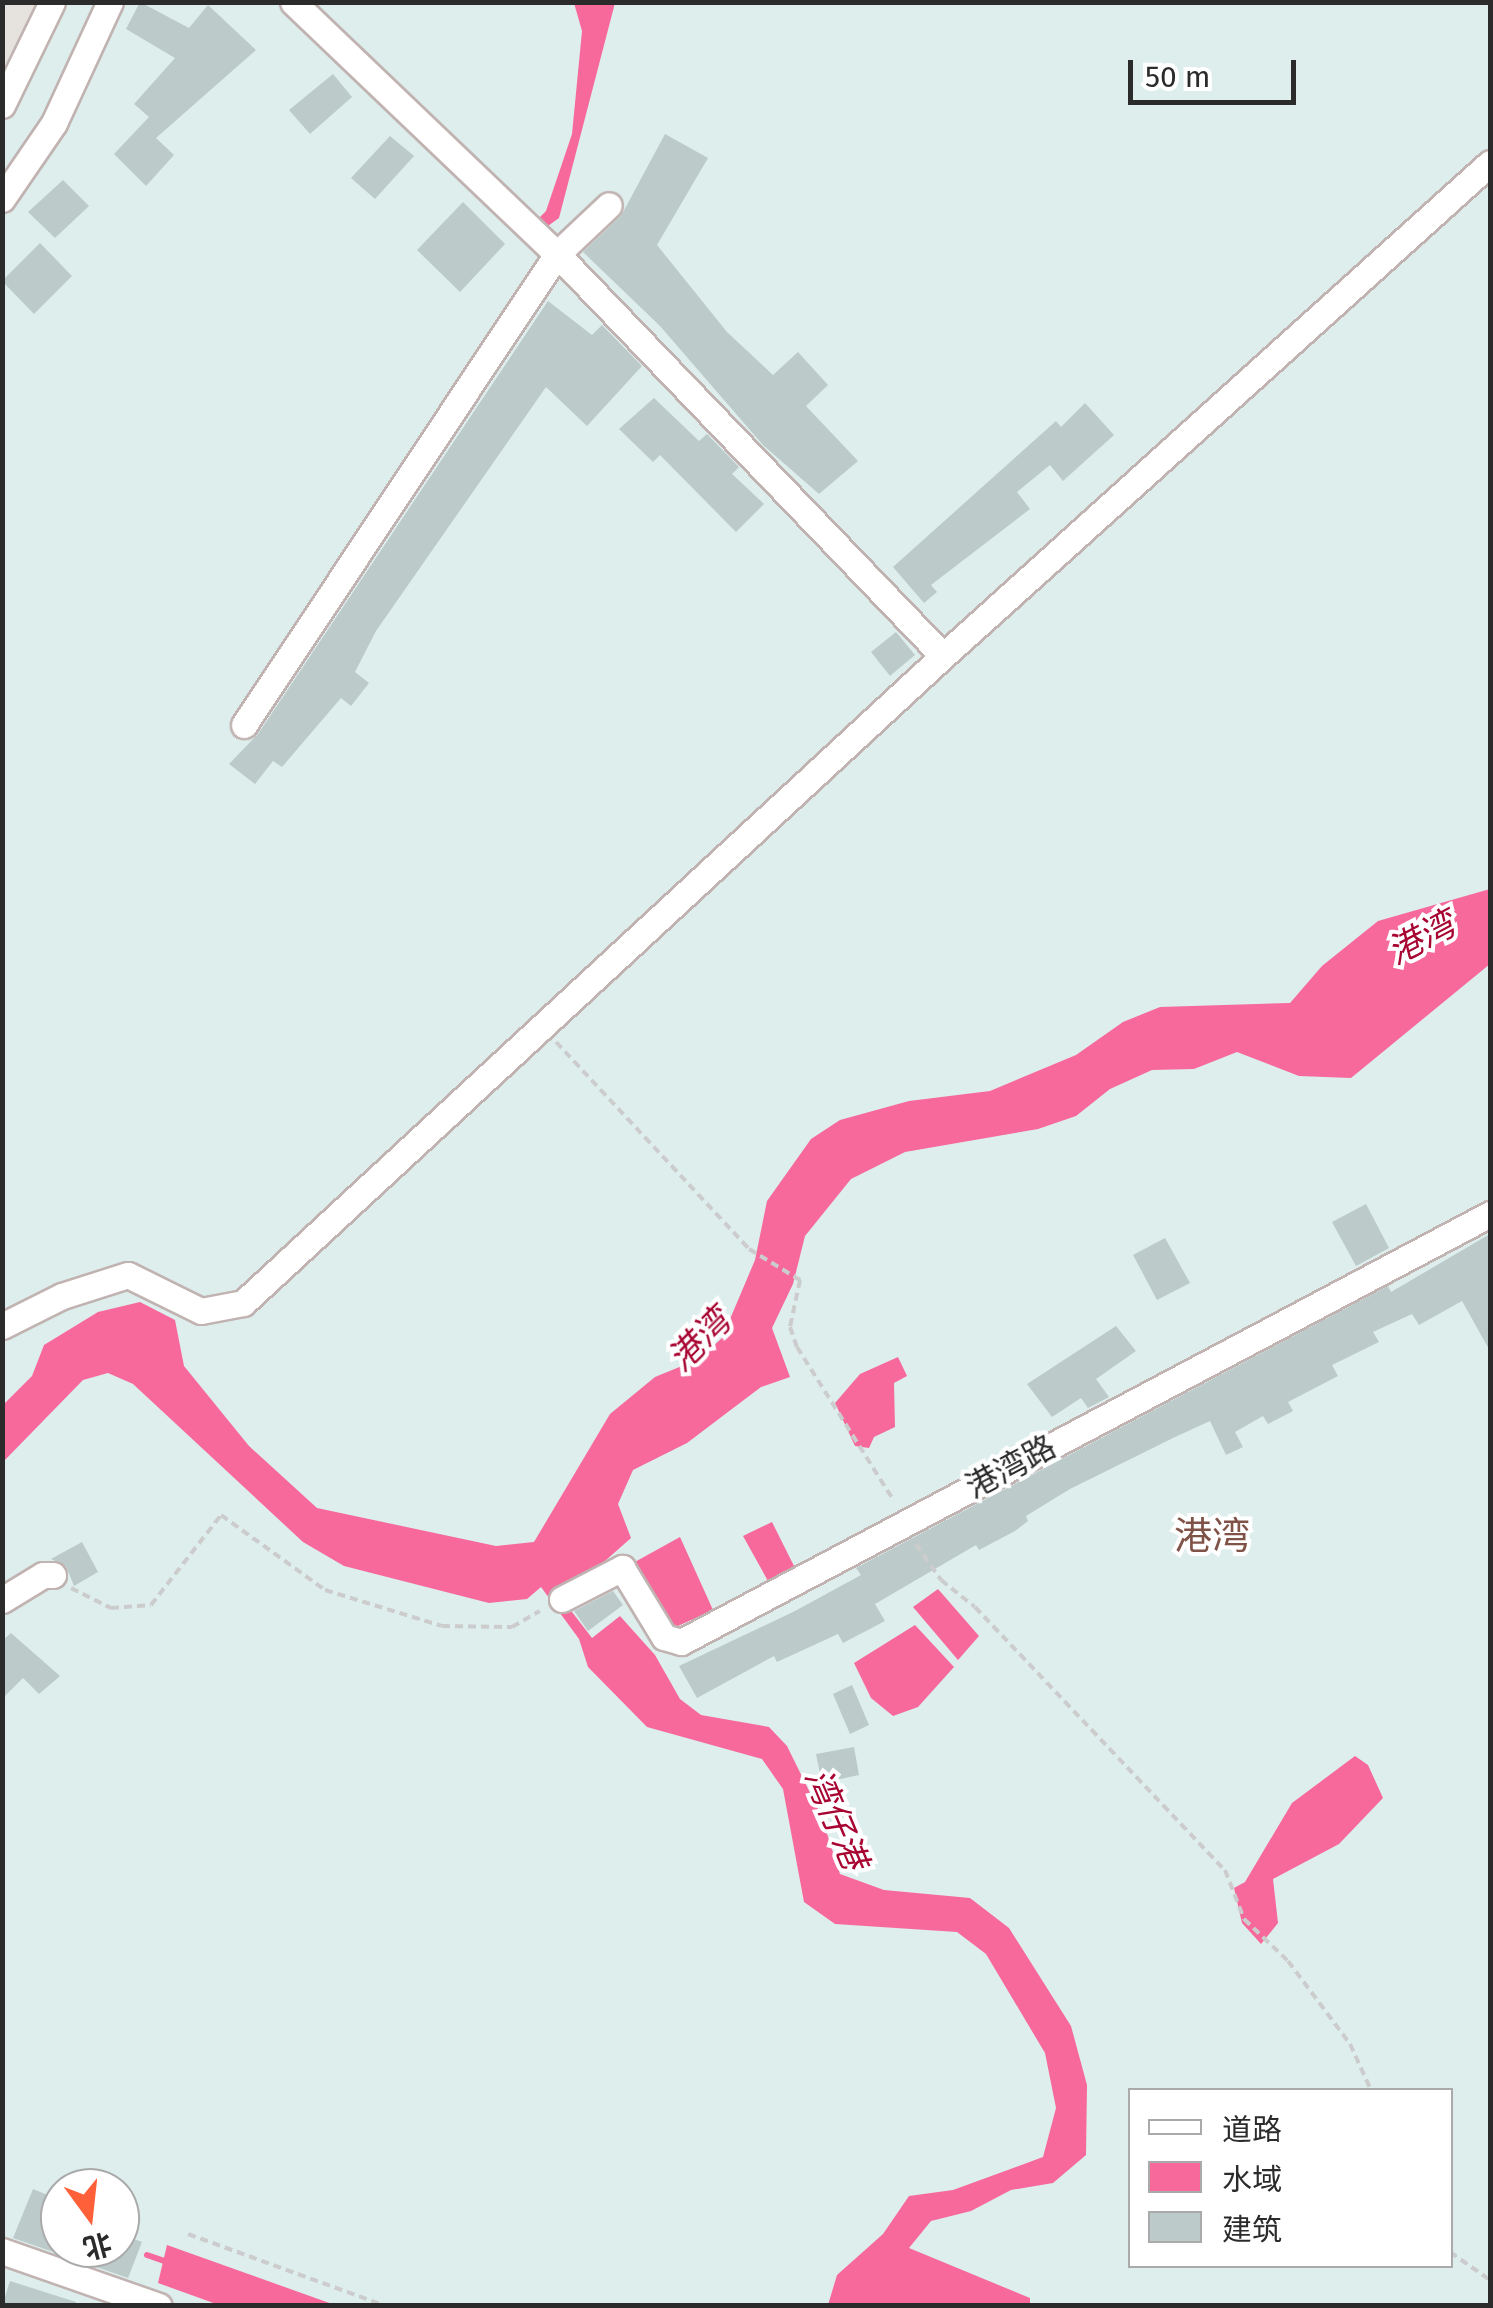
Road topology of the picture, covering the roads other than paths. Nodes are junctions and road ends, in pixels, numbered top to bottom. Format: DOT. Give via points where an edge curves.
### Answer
graph roads {
  1 [pos="110,2"];
  2 [pos="293,2"];
  3 [pos="53,3"];
  4 [pos="2,104"];
  5 [pos="1490,163"];
  6 [pos="2,199"];
  7 [pos="609,205"];
  8 [pos="557,254"];
  9 [pos="944,656"];
  10 [pos="244,725"];
  11 [pos="1490,1214"];
  12 [pos="2,1326"];
  13 [pos="53,1575"];
  14 [pos="562,1599"];
  15 [pos="2,1600"];
  16 [pos="2,2251"];
  17 [pos="159,2306"];
  1 -- 6 [label="street" via="54,123"];
  2 -- 8 [label="street"];
  3 -- 4 [label="street"];
  5 -- 9 [label="street"];
  7 -- 8 [label="street"];
  8 -- 9 [label="street"];
  8 -- 10 [label="street"];
  9 -- 12 [label="street" via="243,1303 200,1311 128,1275 62,1296"];
  11 -- 14 [label="street, 港湾路" via="681,1642 664,1638 622,1568"];
  13 -- 15 [label="street"];
  16 -- 17 [label="street"];
}
